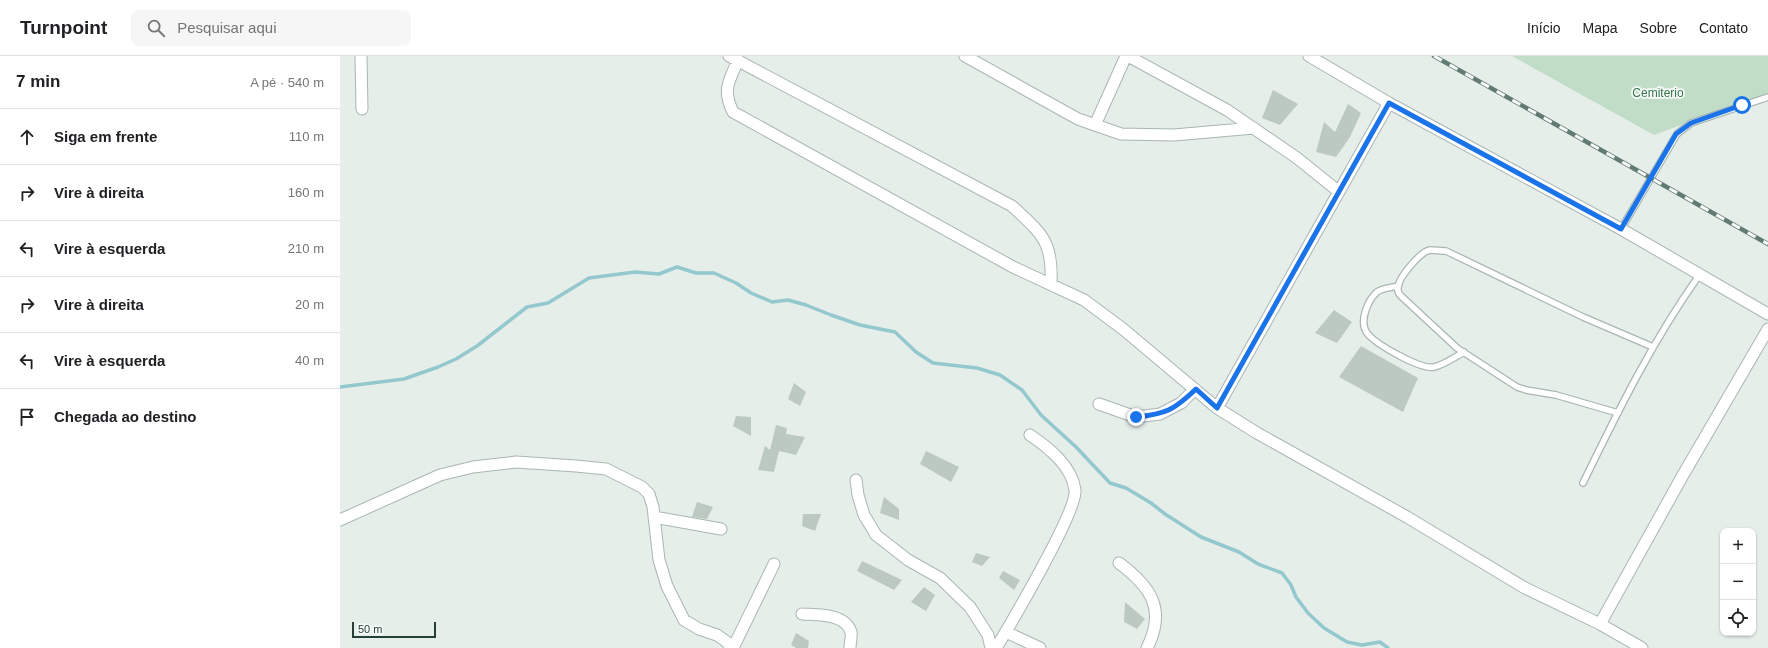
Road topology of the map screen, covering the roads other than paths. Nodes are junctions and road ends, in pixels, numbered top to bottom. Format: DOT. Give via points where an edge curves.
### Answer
graph roads {
  1 [pos="361,56"];
  2 [pos="965,56"];
  3 [pos="1127,56"];
  4 [pos="1309,56"];
  5 [pos="734,58"];
  6 [pos="1768,97"];
  7 [pos="1389,103"];
  8 [pos="362,109"];
  9 [pos="1095,125"];
  10 [pos="1254,128"];
  11 [pos="1338,191"];
  12 [pos="1621,229"];
  13 [pos="1700,274"];
  14 [pos="1051,284"];
  15 [pos="1397,286"];
  16 [pos="1768,314"];
  17 [pos="1768,329"];
  18 [pos="1653,347"];
  19 [pos="1464,352"];
  20 [pos="1196,389"];
  21 [pos="1099,404"];
  22 [pos="1217,408"];
  23 [pos="1618,413"];
  24 [pos="1030,435"];
  25 [pos="856,480"];
  26 [pos="1583,483"];
  27 [pos="654,517"];
  28 [pos="340,520"];
  29 [pos="721,529"];
  30 [pos="1119,563"];
  31 [pos="774,564"];
  32 [pos="802,614"];
  33 [pos="1600,624"];
  34 [pos="1006,632"];
  35 [pos="732,648"];
  36 [pos="850,648"];
  37 [pos="991,648"];
  38 [pos="996,648"];
  39 [pos="1040,648"];
  40 [pos="1148,648"];
  41 [pos="1642,648"];
  1 -- 8 [label="street"];
  2 -- 9 [label="street" via="1078,119"];
  3 -- 9 [label="street"];
  3 -- 10 [label="street" via="1227,110"];
  4 -- 7 [label="street"];
  5 -- 14 [label="street" via="1012,206 1037,229 1049,247"];
  5 -- 14 [label="street" via="727,84 727,99 733,112 1013,267"];
  6 -- 12 [label="lane" via="1691,123 1676,134"];
  7 -- 11 [label="street"];
  7 -- 12 [label="street"];
  9 -- 10 [label="street" via="1121,134 1174,135"];
  10 -- 11 [label="street"];
  11 -- 22 [label="street"];
  12 -- 13 [label="street"];
  13 -- 16 [label="street"];
  13 -- 18 [label="lane"];
  14 -- 20 [label="street" via="1084,300 1124,329"];
  15 -- 18 [label="lane" via="1420,256 1429,250 1446,251 1583,317"];
  15 -- 19 [label="lane" via="1401,296"];
  15 -- 19 [label="lane" via="1378,291 1371,299 1363,325 1368,334 1393,353 1425,367 1434,367"];
  17 -- 33 [label="street"];
  18 -- 23 [label="lane"];
  19 -- 23 [label="lane" via="1517,387"];
  20 -- 21 [label="street" via="1182,403 1160,414 1136,417"];
  20 -- 22 [label="street"];
  22 -- 33 [label="street" via="1525,588"];
  23 -- 26 [label="lane"];
  24 -- 34 [label="street" via="1044,444 1063,464 1073,478 1076,492 1056,541"];
  25 -- 37 [label="street" via="864,515 876,535 908,560 940,578 970,607 988,635"];
  27 -- 28 [label="street" via="649,494 642,487 606,469 516,462 473,467 440,475"];
  27 -- 29 [label="street"];
  27 -- 35 [label="street" via="659,560 676,607 684,620 717,635"];
  30 -- 40 [label="street" via="1147,588 1154,603 1155,627"];
  31 -- 35 [label="street"];
  32 -- 36 [label="street" via="834,617 845,624 851,632"];
  33 -- 41 [label="street"];
  34 -- 38 [label="street"];
  34 -- 39 [label="street"];
}
